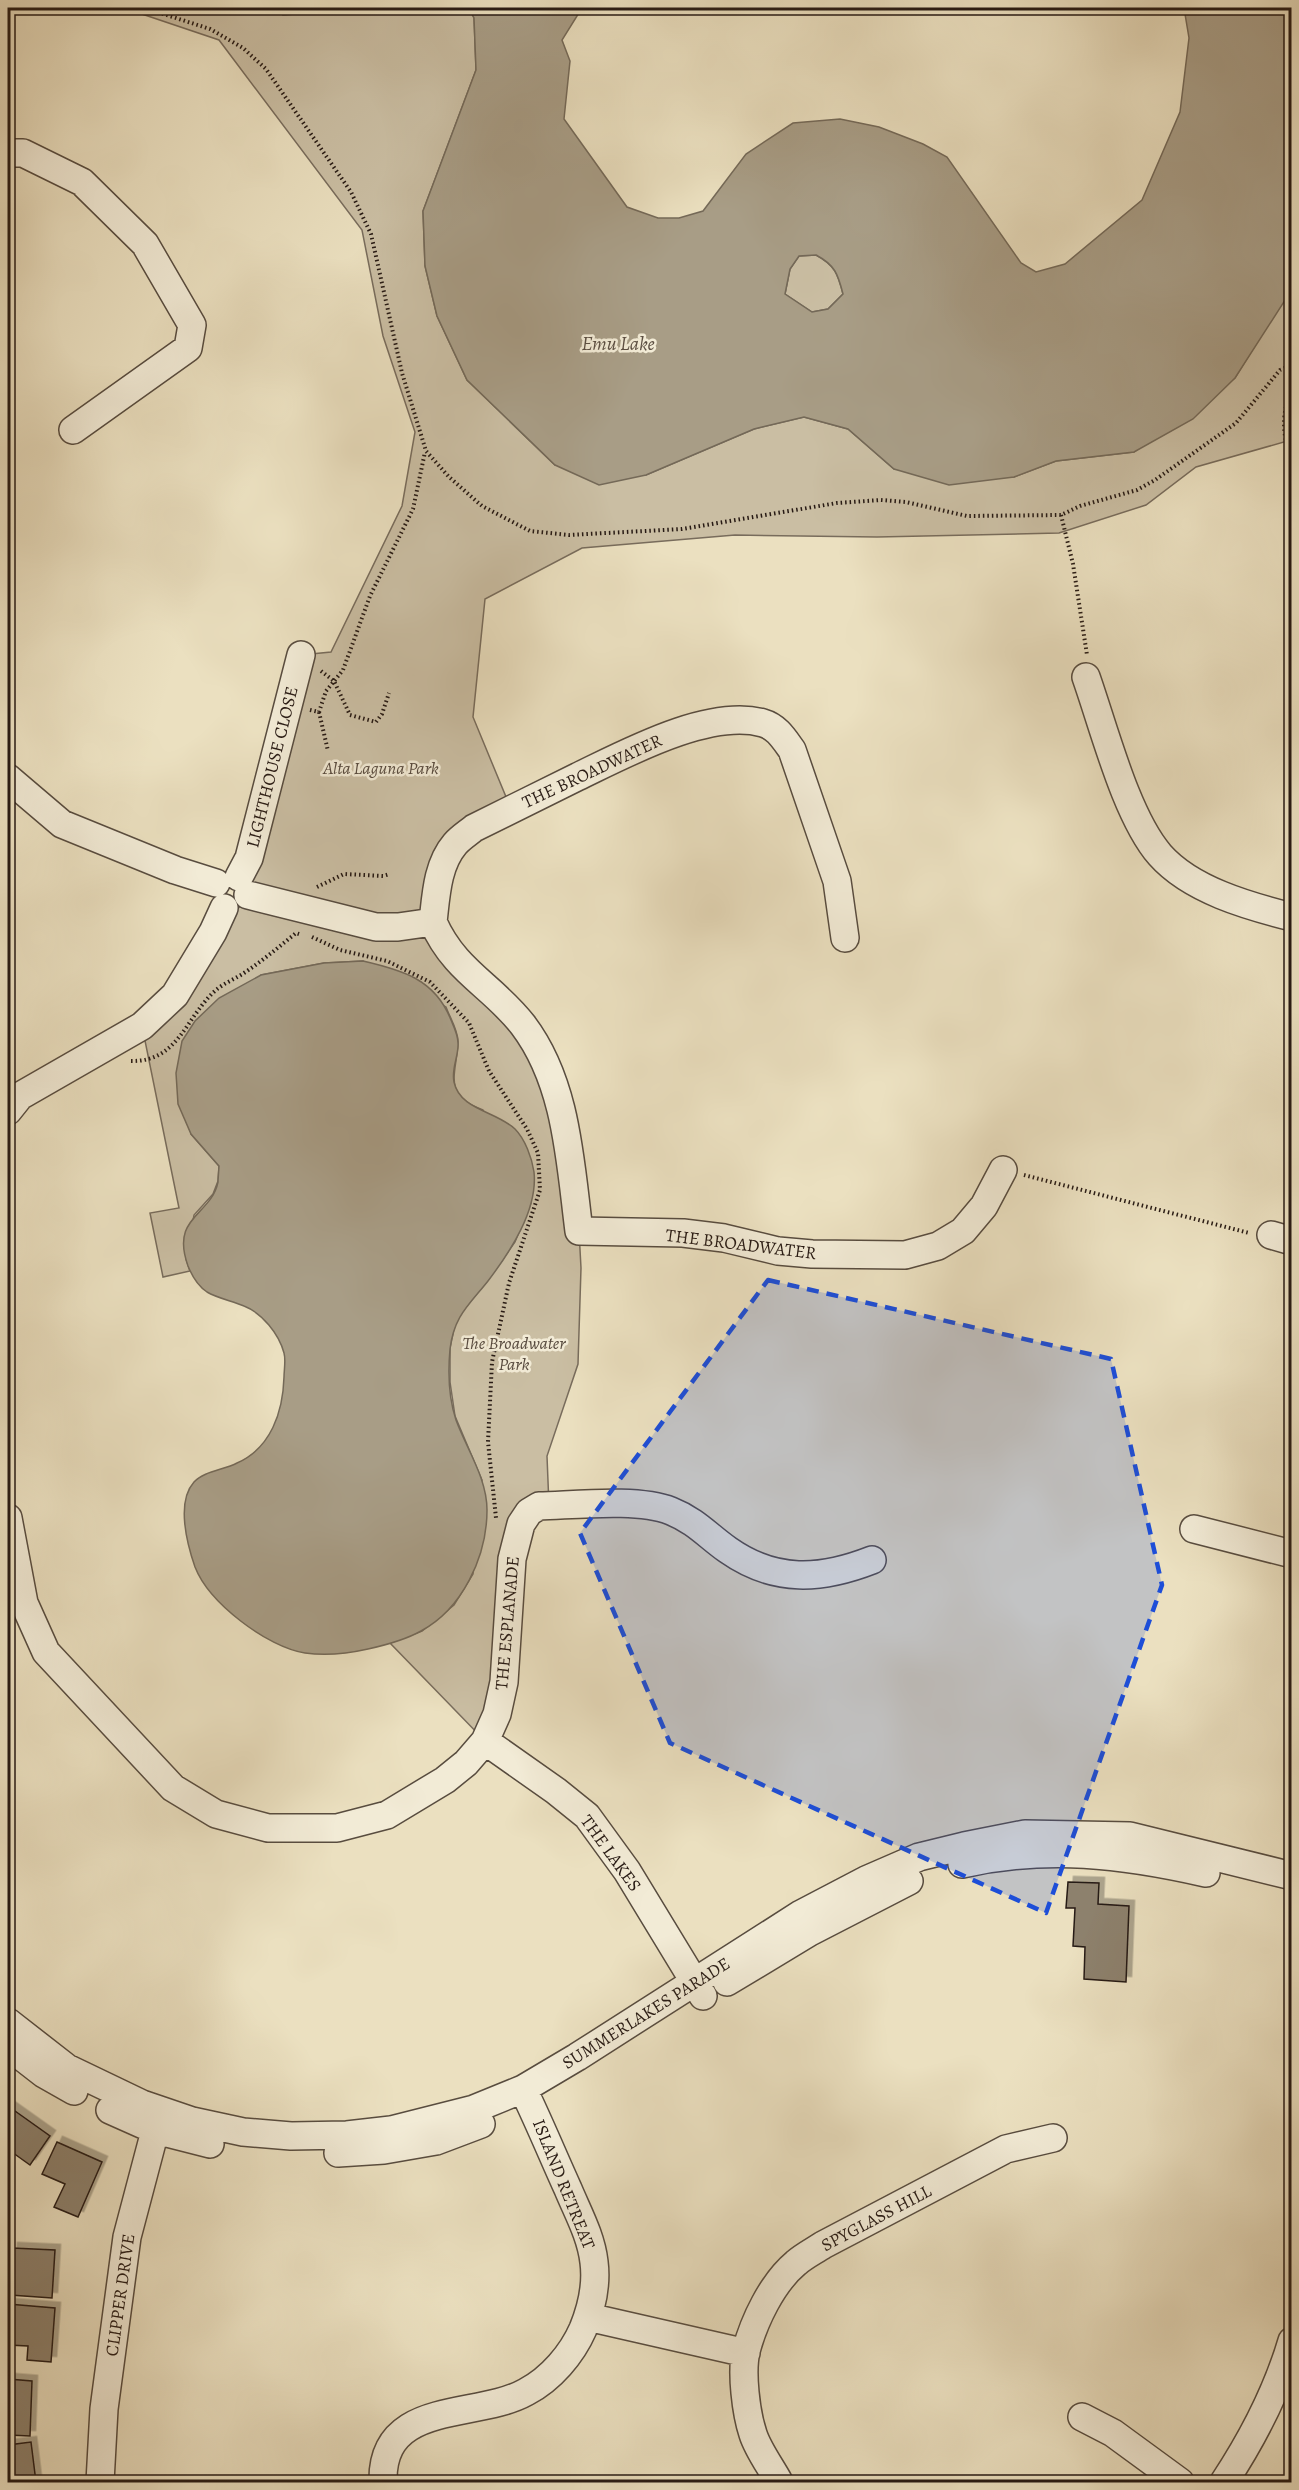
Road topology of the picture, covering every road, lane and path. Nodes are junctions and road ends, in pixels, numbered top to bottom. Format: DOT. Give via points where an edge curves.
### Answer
graph roads {
  1 [pos="145,8"];
  2 [pos="8,153"];
  3 [pos="1292,365"];
  4 [pos="1292,390"];
  5 [pos="73,430"];
  6 [pos="426,451"];
  7 [pos="1292,462"];
  8 [pos="1061,515"];
  9 [pos="301,655"];
  10 [pos="1086,677"];
  11 [pos="334,681"];
  12 [pos="390,693"];
  13 [pos="288,704"];
  14 [pos="319,712"];
  15 [pos="328,751"];
  16 [pos="8,778"];
  17 [pos="390,873"];
  18 [pos="232,891"];
  19 [pos="1292,917"];
  20 [pos="305,922"];
  21 [pos="434,922"];
  22 [pos="309,936"];
  23 [pos="845,938"];
  24 [pos="101,1050"];
  25 [pos="8,1111"];
  26 [pos="1003,1170"];
  27 [pos="1281,1238"];
  28 [pos="8,1518"];
  29 [pos="496,1523"];
  30 [pos="1194,1529"];
  31 [pos="1292,1554"];
  32 [pos="872,1560"];
  33 [pos="485,1741"];
  34 [pos="1292,1876"];
  35 [pos="1292,1894"];
  36 [pos="698,1990"];
  37 [pos="8,2022"];
  38 [pos="8,2046"];
  39 [pos="527,2096"];
  40 [pos="158,2121"];
  41 [pos="1053,2138"];
  42 [pos="588,2318"];
  43 [pos="1292,2341"];
  44 [pos="746,2353"];
  45 [pos="1082,2417"];
  46 [pos="100,2482"];
  47 [pos="383,2482"];
  48 [pos="779,2482"];
  49 [pos="1180,2482"];
  50 [pos="1224,2482"];
  1 -- 6 [label="path" via="210,29 243,48 266,69 351,192 371,234 400,364"];
  2 -- 5 [label="street" via="23,153 82,182 145,244 192,325 188,348"];
  3 -- 8 [label="path" via="1280,370 1236,423 1155,480 1137,490"];
  4 -- 7 [label="path" via="1284,405 1282,422"];
  6 -- 8 [label="path" via="482,506 530,531 569,535 682,529 837,503 881,500 967,516"];
  6 -- 11 [label="path" via="413,509 370,596 343,670"];
  8 -- 10 [label="path" via="1087,648"];
  9 -- 11 [label="path"];
  9 -- 13 [label="street, LIGHTHOUSE CLOSE"];
  10 -- 19 [label="street" via="1126,793 1144,832 1161,856 1217,894"];
  11 -- 12 [label="path" via="350,715 376,722"];
  11 -- 14 [label="path"];
  13 -- 14 [label="path"];
  13 -- 18 [label="street, LIGHTHOUSE CLOSE" via="249,858"];
  14 -- 15 [label="path"];
  16 -- 18 [label="street" via="62,824"];
  17 -- 20 [label="path" via="344,874 317,886"];
  18 -- 20 [label="street"];
  18 -- 24 [label="street, LIGHTHOUSE CLOSE" via="213,932 175,994 142,1026"];
  20 -- 21 [label="street" via="376,927"];
  20 -- 24 [label="path" via="244,973 216,990 164,1053 141,1061 122,1060"];
  21 -- 23 [label="street, THE BROADWATER" via="442,866 454,844 474,828 644,745 677,732 742,719 765,723 781,734 792,750 837,881"];
  21 -- 26 [label="street, THE BROADWATER" via="442,943 458,963 503,1001 548,1067 561,1107 579,1231 683,1233 812,1254 905,1255 938,1246 963,1232 984,1206"];
  22 -- 29 [label="path" via="340,950 387,961 430,981 469,1023 489,1071 538,1153 540,1190 509,1284 492,1362 488,1442"];
  24 -- 25 [label="street, LIGHTHOUSE CLOSE" via="20,1096"];
  26 -- 27 [label="path" via="1240,1232"];
  28 -- 33 [label="street, THE ESPLANADE" via="24,1604 46,1652 173,1788 216,1814 268,1828 337,1828 387,1815 445,1780"];
  30 -- 31 [label="street"];
  32 -- 33 [label="street, THE ESPLANADE" via="844,1571 815,1576 782,1574 755,1565 697,1523 670,1510 641,1504 539,1506 521,1524 512,1559 504,1682 497,1714"];
  33 -- 36 [label="street, THE LAKES" via="587,1816 627,1870"];
  34 -- 36 [label="street, SUMMERLAKES PARADE" via="1130,1836 1025,1834 996,1839 919,1857 866,1881 801,1914"];
  35 -- 36 [label="street, SUMMERLAKES PARADE" via="1146,1859 1094,1853 988,1858 933,1871 889,1890"];
  36 -- 39 [label="street, SUMMERLAKES PARADE"];
  37 -- 40 [label="street, SUMMERLAKES PARADE" via="68,2068"];
  38 -- 40 [label="street, SUMMERLAKES PARADE" via="44,2074 99,2104"];
  39 -- 40 [label="street, SUMMERLAKES PARADE" via="425,2123 347,2135 291,2136"];
  39 -- 42 [label="street, ISLAND RETREAT" via="591,2243 596,2285"];
  40 -- 46 [label="street, CLIPPER DRIVE" via="127,2237 104,2409"];
  41 -- 44 [label="street, SPYGLASS HILL" via="1006,2149 795,2263 774,2289"];
  42 -- 44 [label="street"];
  42 -- 47 [label="street, ISLAND RETREAT" via="576,2344 550,2376 526,2392 502,2402 432,2416 403,2431 389,2449"];
  43 -- 50 [label="street" via="1246,2449"];
  44 -- 48 [label="street, SPYGLASS HILL" via="746,2398 753,2434"];
  45 -- 49 [label="street" via="1113,2433"];
}
